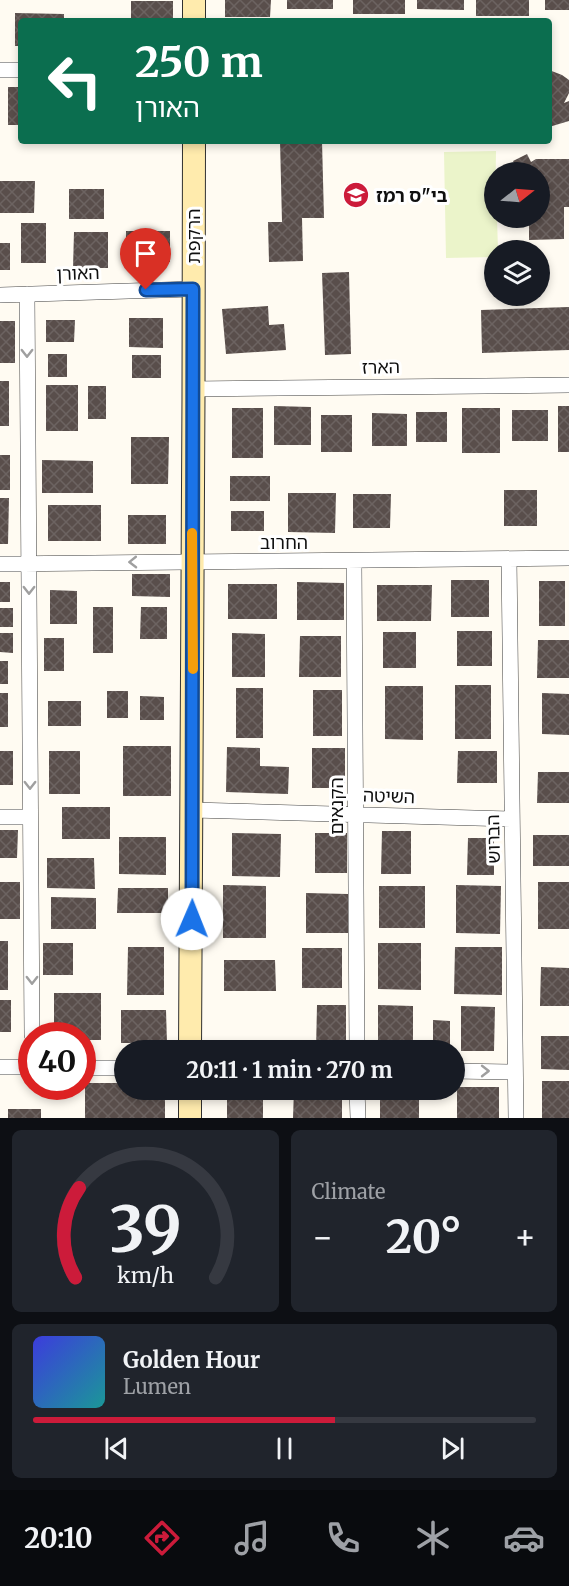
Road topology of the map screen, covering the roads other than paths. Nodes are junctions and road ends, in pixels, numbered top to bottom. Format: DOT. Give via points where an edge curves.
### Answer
graph roads {
  1 [pos="194,0"];
  2 [pos="194,18"];
  3 [pos="0,70"];
  4 [pos="18,70"];
  5 [pos="194,144"];
  6 [pos="193,289"];
  7 [pos="27,294"];
  8 [pos="0,295"];
  9 [pos="569,385"];
  10 [pos="193,389"];
  11 [pos="569,558"];
  12 [pos="509,559"];
  13 [pos="192,561"];
  14 [pos="354,561"];
  15 [pos="0,564"];
  16 [pos="28,564"];
  17 [pos="193,810"];
  18 [pos="356,815"];
  19 [pos="0,817"];
  20 [pos="30,817"];
  21 [pos="512,819"];
  22 [pos="32,1022"];
  23 [pos="190,1040"];
  24 [pos="357,1040"];
  25 [pos="0,1067"];
  26 [pos="18,1067"];
  27 [pos="96,1068"];
  28 [pos="114,1068"];
  29 [pos="465,1071"];
  30 [pos="515,1072"];
  31 [pos="190,1100"];
  32 [pos="357,1100"];
  33 [pos="190,1118"];
  34 [pos="358,1118"];
  35 [pos="516,1118"];
  1 -- 2 [label="street"];
  3 -- 4 [label="street"];
  5 -- 6 [label="street, הרקפת"];
  6 -- 7 [label="street, האורן"];
  6 -- 10 [label="street, הרקפת"];
  7 -- 8 [label="street, האורן"];
  7 -- 16 [label="street, one-way"];
  9 -- 10 [label="street, הארז"];
  10 -- 13 [label="street, הרקפת"];
  11 -- 12 [label="street, החרוב"];
  12 -- 14 [label="street, החרוב"];
  12 -- 21 [label="street, הברוש"];
  13 -- 14 [label="street, החרוב"];
  13 -- 16 [label="street, החרוב, one-way"];
  13 -- 17 [label="street, הרקפת"];
  14 -- 18 [label="street, הקנאים"];
  15 -- 16 [label="street, החרוב"];
  16 -- 20 [label="street, one-way"];
  17 -- 18 [label="street, השיטה"];
  17 -- 23 [label="street, הרקפת"];
  18 -- 21 [label="street, השיטה"];
  18 -- 24 [label="street, הקנאים"];
  19 -- 20 [label="street"];
  20 -- 22 [label="street, one-way"];
  21 -- 30 [label="street, הברוש"];
  25 -- 26 [label="street"];
  27 -- 28 [label="street"];
  29 -- 30 [label="street, one-way"];
  30 -- 35 [label="street, הברוש"];
  31 -- 33 [label="street"];
  32 -- 34 [label="street"];
}
